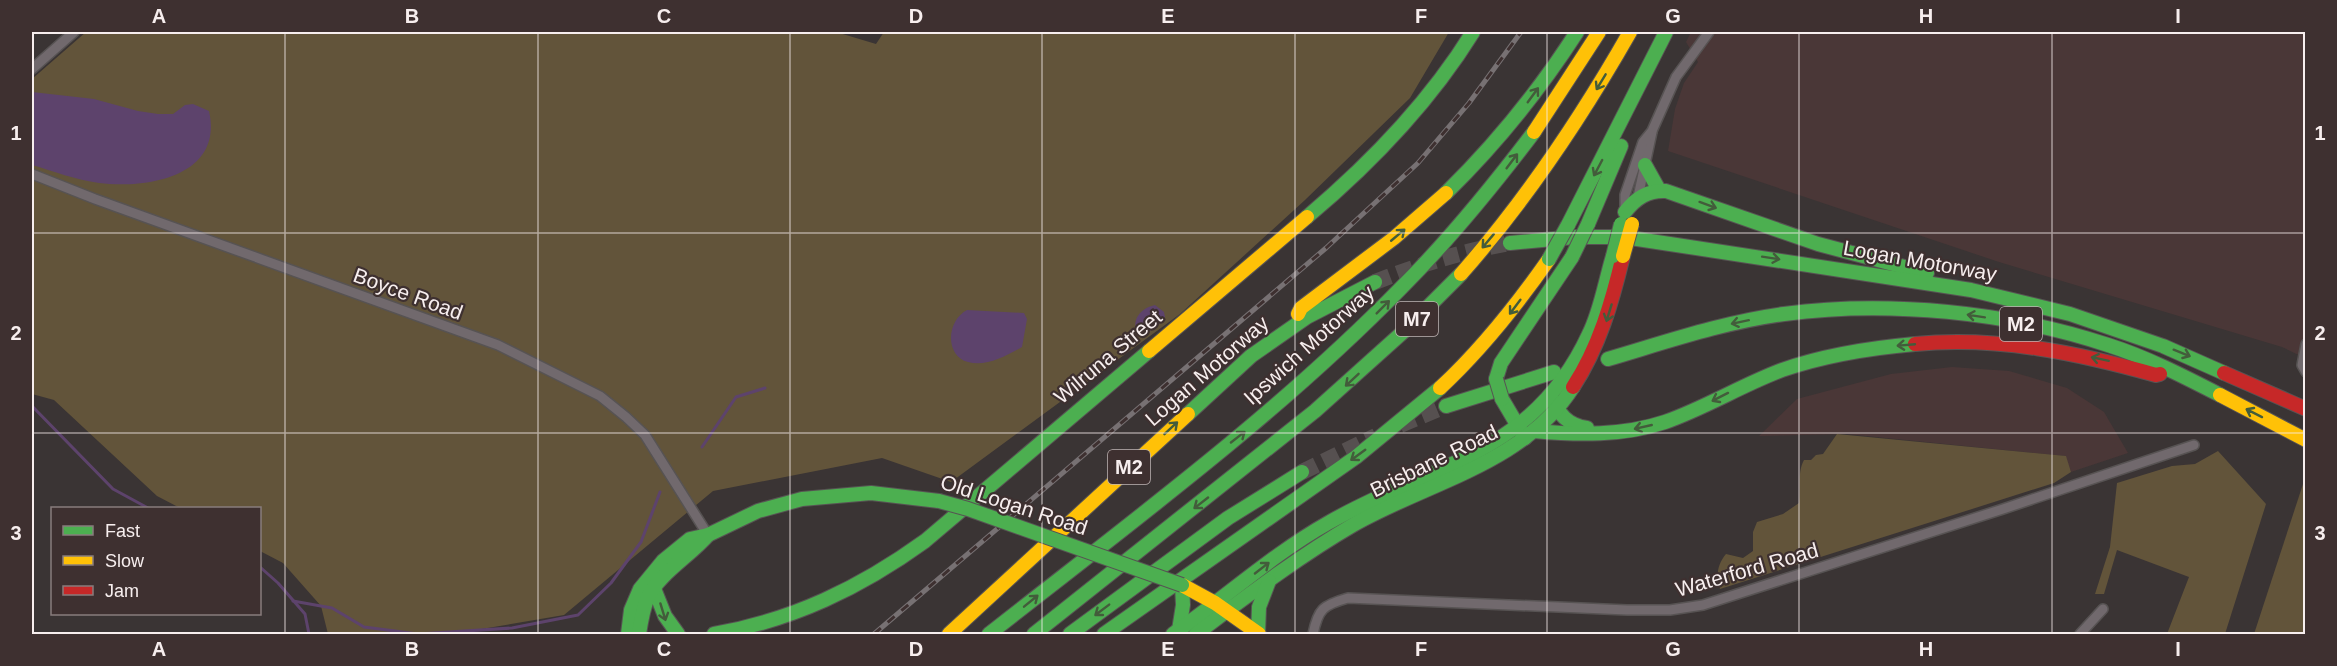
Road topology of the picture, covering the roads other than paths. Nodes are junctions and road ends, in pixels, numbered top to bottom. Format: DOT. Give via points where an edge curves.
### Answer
graph roads {
  1 [pos="74,32"];
  2 [pos="1473,32"];
  3 [pos="1577,32"];
  4 [pos="1599,32"];
  5 [pos="1630,32"];
  6 [pos="1666,32"];
  7 [pos="1709,32"];
  8 [pos="32,69"];
  9 [pos="1625,116"];
  10 [pos="1652,131"];
  11 [pos="1645,165"];
  12 [pos="32,174"];
  13 [pos="1659,190"];
  14 [pos="1638,197"];
  15 [pos="1626,220"];
  16 [pos="1510,243"];
  17 [pos="1375,282"];
  18 [pos="1971,290"];
  19 [pos="1284,331"];
  20 [pos="2306,344"];
  21 [pos="1608,358"];
  22 [pos="1554,372"];
  23 [pos="2173,372"];
  24 [pos="2306,372"];
  25 [pos="1554,403"];
  26 [pos="1446,406"];
  27 [pos="2306,409"];
  28 [pos="1526,432"];
  29 [pos="1601,433"];
  30 [pos="2306,440"];
  31 [pos="2194,445"];
  32 [pos="1302,472"];
  33 [pos="708,535"];
  34 [pos="1269,581"];
  35 [pos="653,586"];
  36 [pos="1184,588"];
  37 [pos="1215,603"];
  38 [pos="2103,609"];
  39 [pos="1228,611"];
  40 [pos="1176,632"];
  41 [pos="628,634"];
  42 [pos="639,634"];
  43 [pos="678,634"];
  44 [pos="714,634"];
  45 [pos="949,634"];
  46 [pos="989,634"];
  47 [pos="1034,634"];
  48 [pos="1070,634"];
  49 [pos="1104,634"];
  50 [pos="1197,634"];
  51 [pos="1259,634"];
  52 [pos="1313,634"];
  53 [pos="2080,634"];
  1 -- 8 [label="street"];
  2 -- 44 [label="main road, Wilruna Street" via="1427,101 1377,155 925,541 863,584 820,605 776,621"];
  19 -- 3 [label="main road, one-way" via="1302,308 1390,242 1472,167 1526,105"];
  46 -- 4 [label="main road, Ipswich Motorway / M7, one-way" via="1280,404 1375,315 1496,183 1541,123"];
  5 -- 47 [label="main road, M7, one-way" via="1555,154 1461,274 1425,311 1341,391"];
  6 -- 9 [label="main road"];
  7 -- 10 [label="street" via="1676,77"];
  9 -- 28 [label="main road, bridge" via="1624,140 1572,257 1498,369 1496,379 1502,399"];
  9 -- 49 [label="main road, one-way, bridge" via="1549,259 1516,307 1465,366 1405,420"];
  10 -- 11 [label="street"];
  10 -- 15 [label="street" via="1643,142 1625,195"];
  11 -- 13 [label="main road"];
  11 -- 14 [label="street"];
  12 -- 33 [label="street, Boyce Road" via="498,345 576,383 600,396 645,435"];
  13 -- 14 [label="main road"];
  13 -- 18 [label="main road, one-way" via="1818,244 1962,280"];
  14 -- 15 [label="main road, Brisbane Road"];
  15 -- 25 [label="main road, Brisbane Road, bridge" via="1618,256 1589,335"];
  16 -- 18 [label="main road, Logan Motorway / M2, one-way" via="1575,237 1633,238"];
  17 -- 19 [label="main road, Logan Motorway / M2"];
  18 -- 27 [label="main road, Logan Motorway / M2, one-way" via="2070,314 2163,346"];
  45 -- 19 [label="main road, Logan Motorway / M2, one-way" via="1226,378"];
  20 -- 24 [label="street" via="2302,365"];
  23 -- 21 [label="main road, M2, one-way" via="2108,345 2058,331 1965,314 1906,310 1786,314 1730,324"];
  22 -- 26 [label="main road"];
  23 -- 29 [label="main road, one-way" via="2156,375 2078,355 2009,345 1904,345 1814,360 1756,380 1664,422"];
  30 -- 23 [label="main road, M2, one-way"];
  25 -- 28 [label="main road, Brisbane Road"];
  25 -- 29 [label="main road" via="1570,424"];
  28 -- 29 [label="main road"];
  28 -- 34 [label="main road, Brisbane Road" via="1481,465 1373,514"];
  37 -- 28 [label="main road, Brisbane Road, one-way" via="1328,523"];
  31 -- 52 [label="street, Waterford Road" via="1703,605 1627,610 1348,598 1328,604 1316,618"];
  32 -- 48 [label="main road, one-way" via="1228,518"];
  33 -- 35 [label="main road, Old Logan Road"];
  33 -- 36 [label="main road, Old Logan Road, bridge" via="757,511 806,498 888,493 968,509"];
  33 -- 41 [label="main road, Old Logan Road" via="691,539 651,573 632,602"];
  34 -- 39 [label="main road, Brisbane Road"];
  34 -- 51 [label="main road" via="1259,607"];
  35 -- 42 [label="main road, Old Logan Road"];
  35 -- 43 [label="main road, one-way" via="662,615"];
  36 -- 37 [label="main road, Old Logan Road"];
  36 -- 40 [label="main road"];
  37 -- 39 [label="main road, Old Logan Road"];
  37 -- 40 [label="main road, Brisbane Road"];
  38 -- 53 [label="street"];
  39 -- 50 [label="main road, Brisbane Road"];
  39 -- 51 [label="main road, Old Logan Road"];
}
